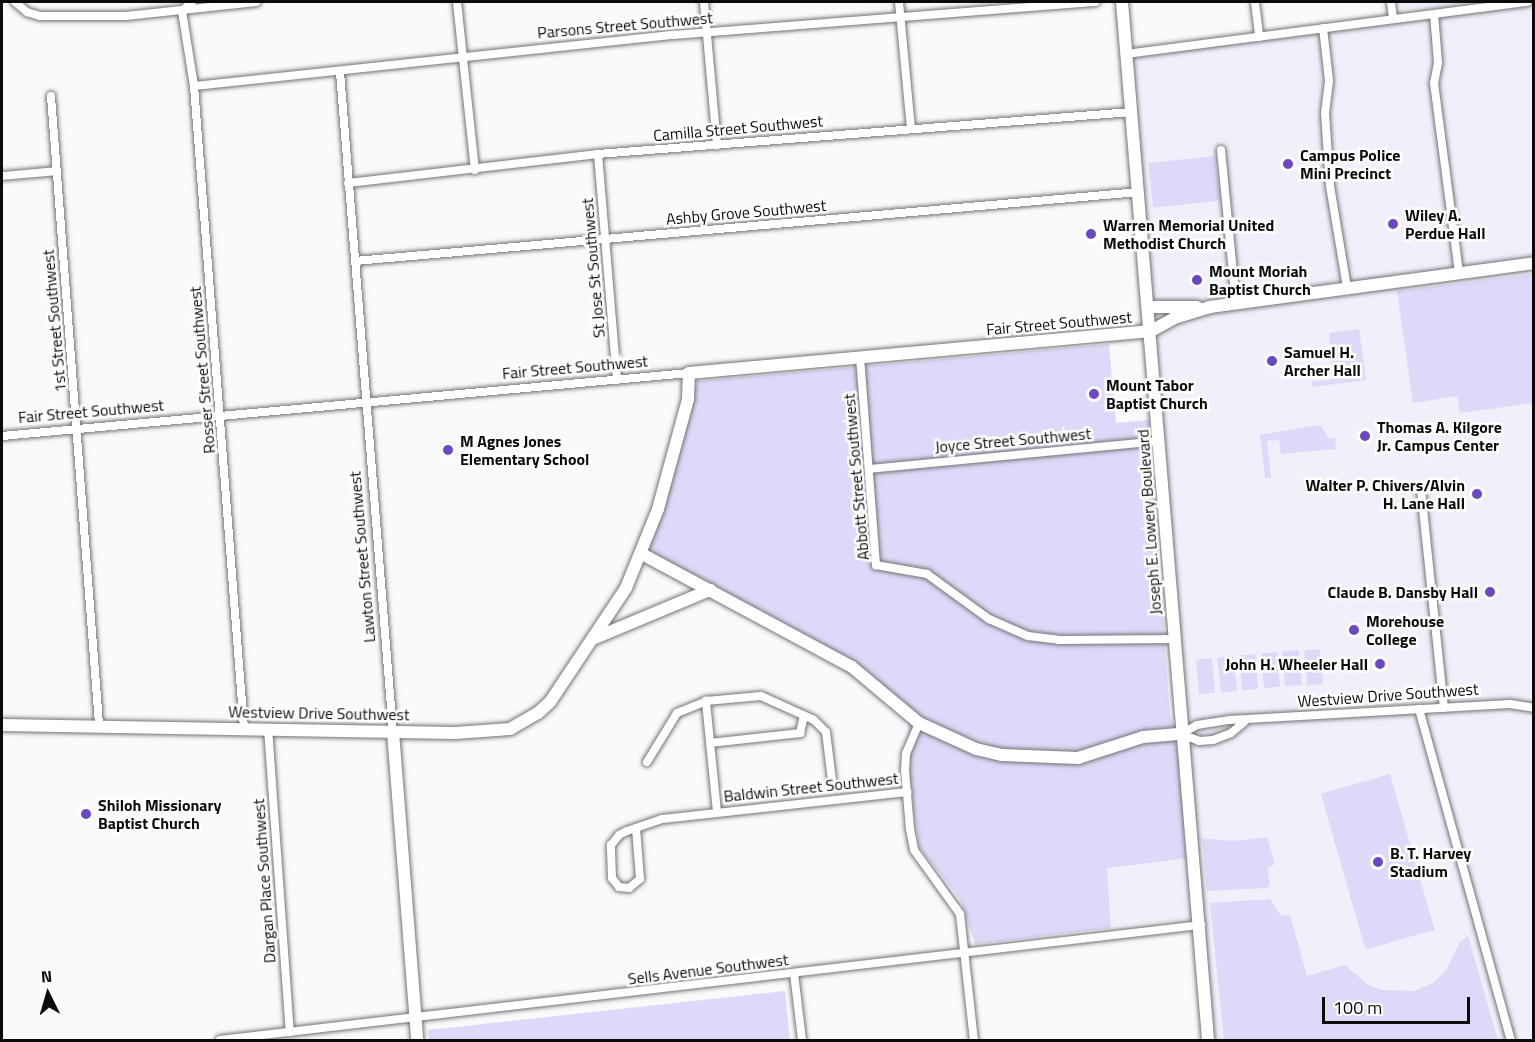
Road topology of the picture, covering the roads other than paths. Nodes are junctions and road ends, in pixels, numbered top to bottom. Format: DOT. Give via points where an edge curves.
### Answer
graph roads {
  1 [pos="15,2"];
  2 [pos="192,2"];
  3 [pos="243,2"];
  4 [pos="256,2"];
  5 [pos="457,2"];
  6 [pos="704,2"];
  7 [pos="899,2"];
  8 [pos="1096,2"];
  9 [pos="1122,2"];
  10 [pos="1256,2"];
  11 [pos="1391,2"];
  12 [pos="1527,2"];
  13 [pos="182,11"];
  14 [pos="1434,14"];
  15 [pos="901,17"];
  16 [pos="1393,19"];
  17 [pos="1323,28"];
  18 [pos="707,32"];
  19 [pos="1259,37"];
  20 [pos="1126,54"];
  21 [pos="463,55"];
  22 [pos="340,72"];
  23 [pos="194,86"];
  24 [pos="51,96"];
  25 [pos="1131,112"];
  26 [pos="910,128"];
  27 [pos="717,145"];
  28 [pos="1221,150"];
  29 [pos="598,154"];
  30 [pos="475,170"];
  31 [pos="57,171"];
  32 [pos="2,176"];
  33 [pos="348,183"];
  34 [pos="1139,192"];
  35 [pos="605,240"];
  36 [pos="355,261"];
  37 [pos="1533,263"];
  38 [pos="1459,273"];
  39 [pos="1347,288"];
  40 [pos="1236,303"];
  41 [pos="1149,307"];
  42 [pos="1210,307"];
  43 [pos="1151,331"];
  44 [pos="860,357"];
  45 [pos="689,373"];
  46 [pos="617,380"];
  47 [pos="367,402"];
  48 [pos="220,416"];
  49 [pos="77,429"];
  50 [pos="2,436"];
  51 [pos="1159,441"];
  52 [pos="869,469"];
  53 [pos="1421,490"];
  54 [pos="642,554"];
  55 [pos="710,591"];
  56 [pos="593,639"];
  57 [pos="1174,639"];
  58 [pos="706,701"];
  59 [pos="1444,708"];
  60 [pos="1533,708"];
  61 [pos="1419,710"];
  62 [pos="804,715"];
  63 [pos="1244,722"];
  64 [pos="919,723"];
  65 [pos="2,724"];
  66 [pos="99,724"];
  67 [pos="244,728"];
  68 [pos="268,728"];
  69 [pos="393,732"];
  70 [pos="1180,734"];
  71 [pos="710,742"];
  72 [pos="647,762"];
  73 [pos="832,780"];
  74 [pos="908,792"];
  75 [pos="717,812"];
  76 [pos="636,828"];
  77 [pos="1201,925"];
  78 [pos="967,953"];
  79 [pos="794,973"];
  80 [pos="415,1018"];
  81 [pos="290,1032"];
  82 [pos="262,1038"];
  83 [pos="220,1041"];
  84 [pos="417,1041"];
  85 [pos="802,1041"];
  86 [pos="974,1041"];
  87 [pos="1208,1041"];
  88 [pos="1511,1041"];
  1 -- 13 [label="street" via="40,16"];
  2 -- 13 [label="street"];
  3 -- 4 [label="street"];
  3 -- 13 [label="street"];
  5 -- 21 [label="street"];
  6 -- 18 [label="street"];
  7 -- 15 [label="street"];
  8 -- 15 [label="street, Parsons Street Southwest"];
  9 -- 20 [label="street, Joseph E. Lowery Boulevard"];
  10 -- 19 [label="street"];
  11 -- 16 [label="street"];
  12 -- 14 [label="street"];
  13 -- 23 [label="street, Rosser Street Southwest"];
  14 -- 16 [label="street"];
  14 -- 38 [label="street" via="1438,63 1434,83"];
  15 -- 18 [label="street, Parsons Street Southwest"];
  15 -- 26 [label="street"];
  16 -- 17 [label="street"];
  17 -- 19 [label="street"];
  17 -- 39 [label="street" via="1329,81 1325,113 1330,186"];
  18 -- 21 [label="street, Parsons Street Southwest"];
  18 -- 27 [label="street"];
  19 -- 20 [label="street"];
  20 -- 25 [label="street, Joseph E. Lowery Boulevard"];
  21 -- 22 [label="street, Parsons Street Southwest"];
  21 -- 30 [label="street"];
  22 -- 23 [label="street, Parsons Street Southwest"];
  22 -- 33 [label="street, Lawton Street Southwest"];
  23 -- 48 [label="street, Rosser Street Southwest"];
  24 -- 31 [label="street, 1st Street Southwest"];
  25 -- 26 [label="street, Camilla Street Southwest"];
  25 -- 34 [label="street, Joseph E. Lowery Boulevard"];
  26 -- 27 [label="street, Camilla Street Southwest"];
  27 -- 29 [label="street, Camilla Street Southwest"];
  28 -- 40 [label="street"];
  29 -- 30 [label="street, Camilla Street Southwest"];
  29 -- 35 [label="street, St Jose St Southwest"];
  30 -- 33 [label="street, Camilla Street Southwest"];
  31 -- 32 [label="street"];
  31 -- 49 [label="street, 1st Street Southwest"];
  33 -- 36 [label="street, Lawton Street Southwest"];
  34 -- 35 [label="street, Ashby Grove Southwest"];
  34 -- 41 [label="street, Joseph E. Lowery Boulevard"];
  35 -- 36 [label="street, Ashby Grove Southwest"];
  35 -- 46 [label="street, St Jose St Southwest"];
  36 -- 47 [label="street, Lawton Street Southwest"];
  37 -- 38 [label="street"];
  38 -- 39 [label="street"];
  39 -- 40 [label="street"];
  40 -- 42 [label="street"];
  41 -- 42 [label="street"];
  41 -- 43 [label="street, Joseph E. Lowery Boulevard"];
  42 -- 43 [label="street, Fair Street Southwest"];
  43 -- 44 [label="street, Fair Street Southwest"];
  43 -- 51 [label="street, Joseph E. Lowery Boulevard"];
  44 -- 45 [label="street, Fair Street Southwest"];
  44 -- 52 [label="street, Abbott Street Southwest"];
  45 -- 46 [label="street, Fair Street Southwest"];
  45 -- 54 [label="street" via="688,399"];
  46 -- 47 [label="street, Fair Street Southwest"];
  47 -- 48 [label="street, Fair Street Southwest"];
  47 -- 69 [label="street, Lawton Street Southwest"];
  48 -- 49 [label="street, Fair Street Southwest"];
  48 -- 67 [label="street, Rosser Street Southwest"];
  49 -- 50 [label="street, Fair Street Southwest"];
  49 -- 66 [label="street, 1st Street Southwest"];
  51 -- 52 [label="street, Joyce Street Southwest"];
  51 -- 57 [label="street, Joseph E. Lowery Boulevard"];
  52 -- 57 [label="street, Abbott Street Southwest" via="876,565 927,574 989,619 1028,636 1059,640"];
  53 -- 59 [label="street"];
  54 -- 55 [label="street, Westview Drive Southwest"];
  54 -- 56 [label="street, Westview Drive Southwest"];
  55 -- 56 [label="street"];
  55 -- 64 [label="street, Westview Drive Southwest" via="852,667"];
  56 -- 69 [label="street, Westview Drive Southwest" via="549,702 525,722 493,732"];
  57 -- 70 [label="street, Joseph E. Lowery Boulevard"];
  58 -- 62 [label="street, Baldwin Street Southwest" via="761,696"];
  58 -- 71 [label="street, Baldwin Street Southwest"];
  58 -- 72 [label="street, Baldwin Street Southwest" via="677,712"];
  59 -- 60 [label="street, Westview Drive Southwest" via="1510,704"];
  59 -- 61 [label="street, Westview Drive Southwest"];
  61 -- 63 [label="street, Westview Drive Southwest"];
  61 -- 88 [label="street"];
  62 -- 71 [label="street" via="800,733"];
  62 -- 73 [label="street, Baldwin Street Southwest" via="826,732"];
  63 -- 70 [label="street, Westview Drive Southwest" via="1211,722"];
  63 -- 70 [label="street, Westview Drive Southwest" via="1213,740 1199,741"];
  64 -- 70 [label="street, Westview Drive Southwest" via="976,749 1078,758 1098,755 1143,737"];
  64 -- 74 [label="street" via="906,753"];
  65 -- 66 [label="street, Westview Drive Southwest"];
  66 -- 67 [label="street, Westview Drive Southwest"];
  67 -- 68 [label="street, Westview Drive Southwest"];
  68 -- 69 [label="street, Westview Drive Southwest"];
  68 -- 81 [label="street, Dargan Place Southwest"];
  69 -- 80 [label="street, Lawton Street Southwest"];
  70 -- 77 [label="street, Joseph E. Lowery Boulevard"];
  71 -- 75 [label="street, Baldwin Street Southwest"];
  74 -- 75 [label="street, Baldwin Street Southwest"];
  74 -- 78 [label="street" via="914,849 953,899 960,914"];
  75 -- 76 [label="street, Baldwin Street Southwest" via="680,815"];
  76 -- 76 [label="street, Baldwin Street Southwest" via="619,835 611,845 612,878 619,886 629,888 640,879"];
  77 -- 78 [label="street, Sells Avenue Southwest"];
  77 -- 87 [label="street, Joseph E. Lowery Boulevard"];
  78 -- 79 [label="street, Sells Avenue Southwest"];
  78 -- 86 [label="street"];
  79 -- 80 [label="street, Sells Avenue Southwest"];
  79 -- 85 [label="street"];
  80 -- 81 [label="street, Sells Avenue Southwest"];
  80 -- 84 [label="street, Lawton Street Southwest"];
  81 -- 82 [label="street, Sells Avenue Southwest"];
  82 -- 83 [label="street, Sells Avenue Southwest"];
}
